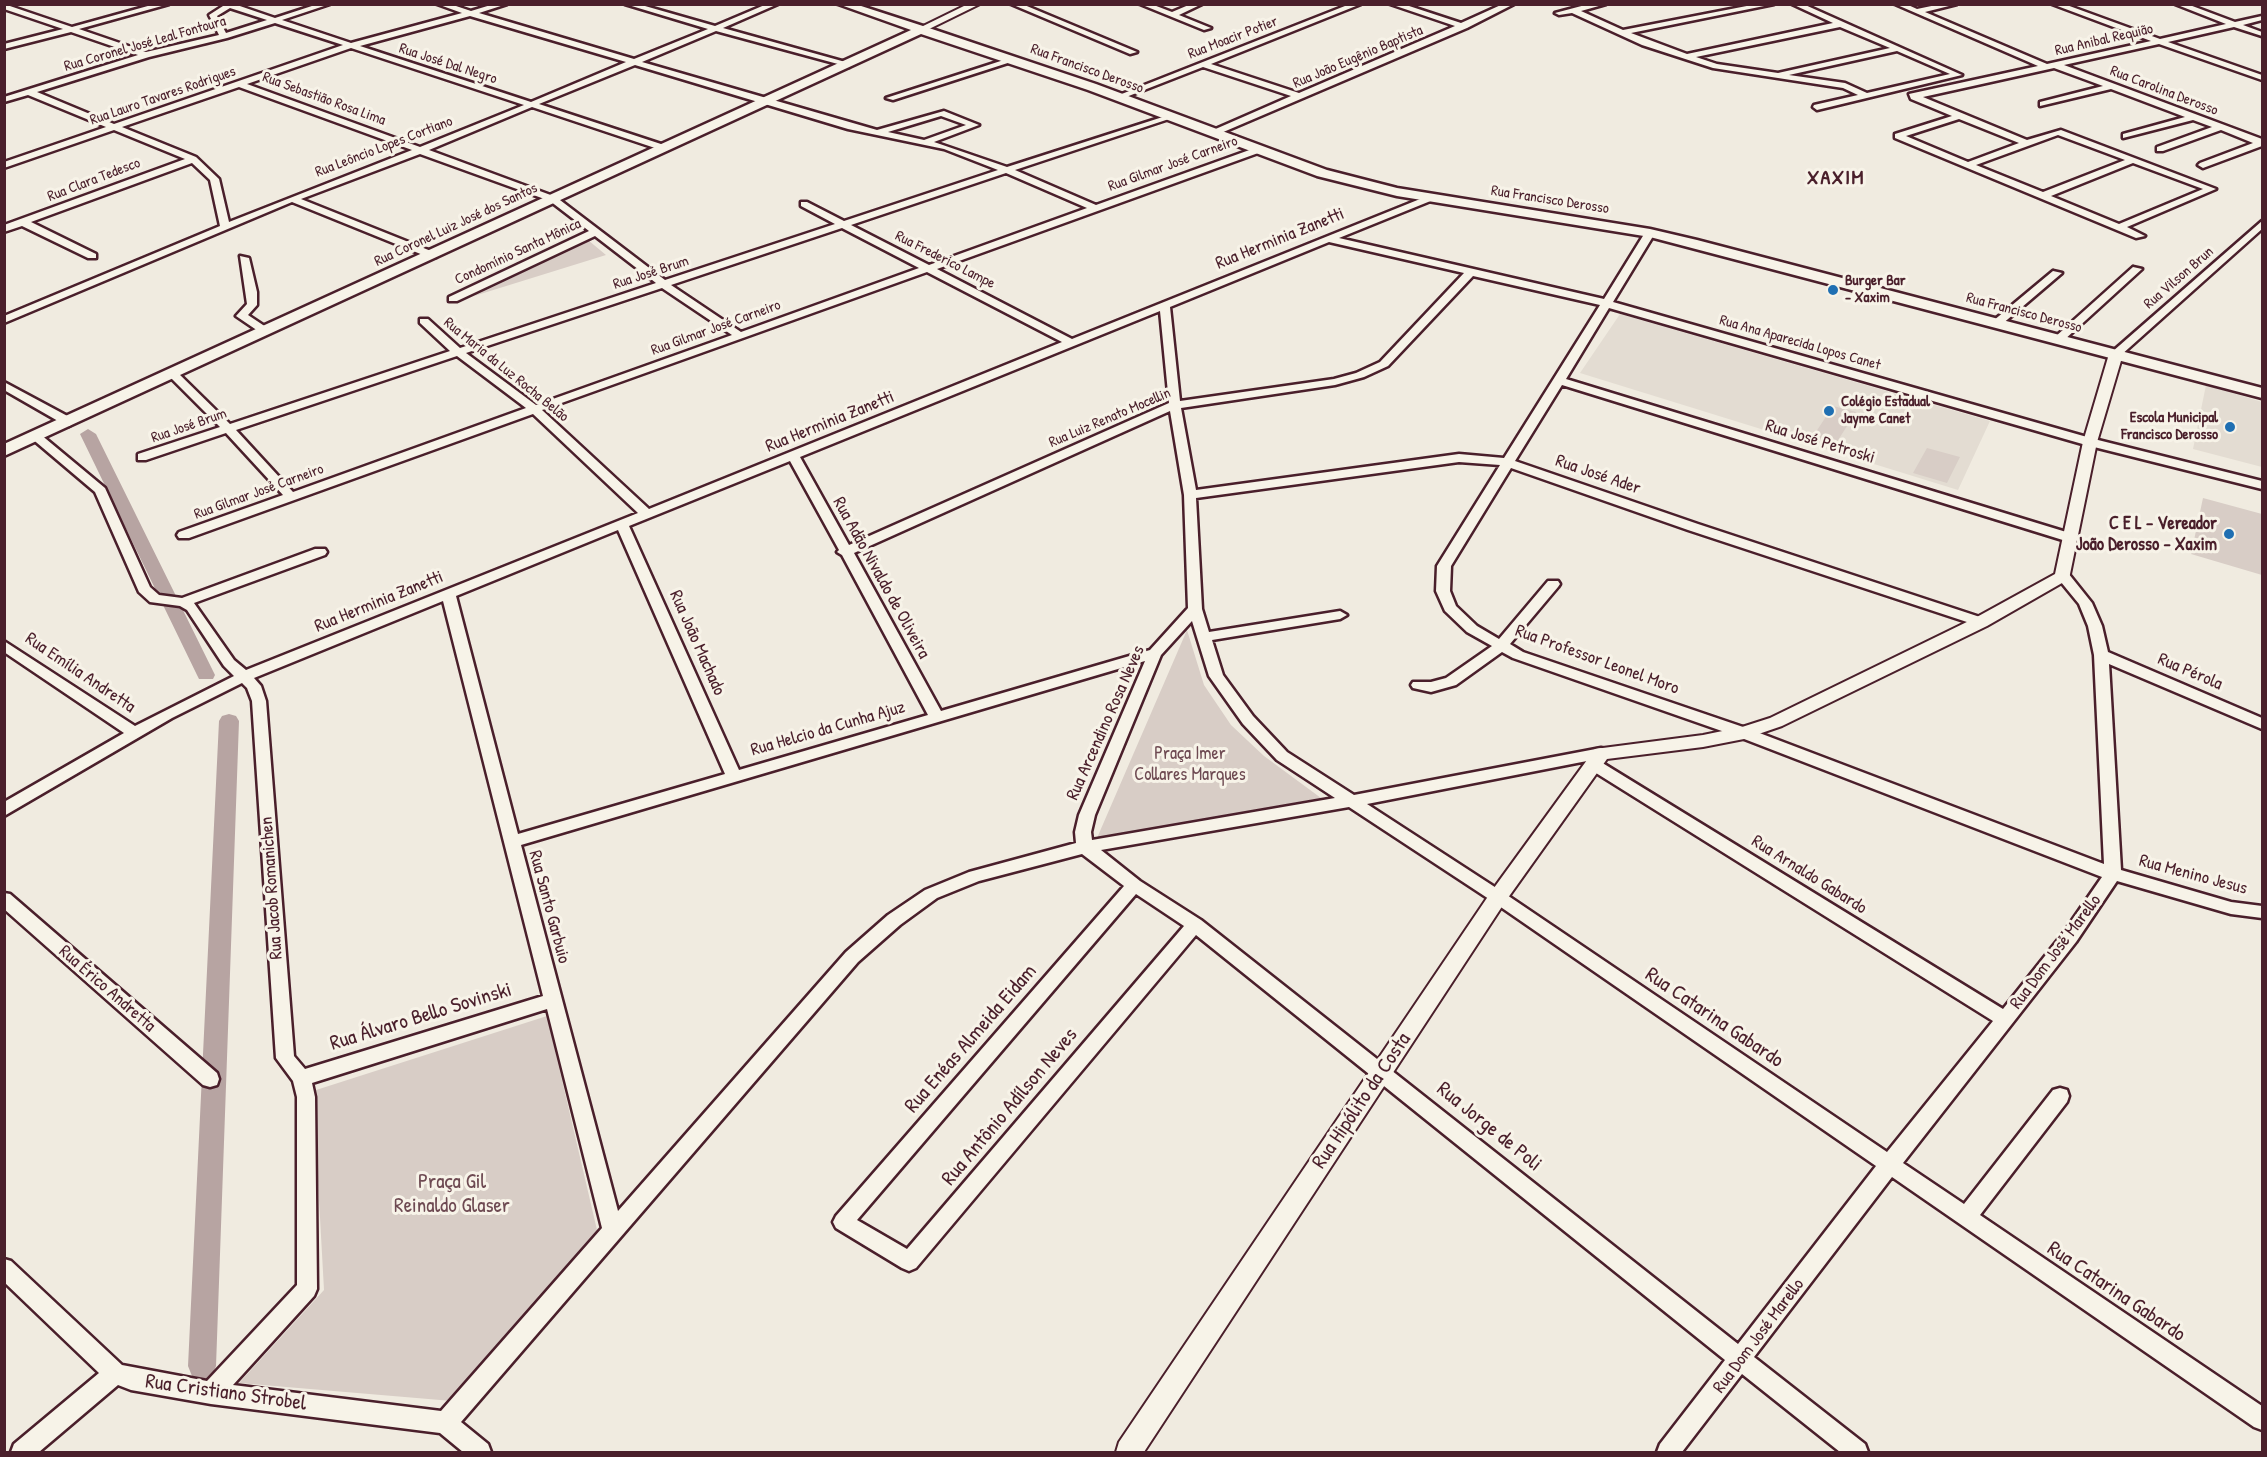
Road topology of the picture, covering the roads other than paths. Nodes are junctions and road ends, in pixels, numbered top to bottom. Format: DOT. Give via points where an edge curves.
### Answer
graph roads {
  1 [pos="166,4"];
  2 [pos="327,4"];
  3 [pos="440,4"];
  4 [pos="504,4"];
  5 [pos="628,4"];
  6 [pos="775,4"];
  7 [pos="843,4"];
  8 [pos="976,4"];
  9 [pos="1014,4"];
  10 [pos="1143,4"];
  11 [pos="1199,4"];
  12 [pos="1358,4"];
  13 [pos="1393,4"];
  14 [pos="1511,4"];
  15 [pos="1603,4"];
  16 [pos="1771,4"];
  17 [pos="1795,4"];
  18 [pos="1898,4"];
  19 [pos="1954,4"];
  20 [pos="2055,4"];
  21 [pos="2178,4"];
  22 [pos="227,5"];
  23 [pos="4,6"];
  24 [pos="1573,10"];
  25 [pos="1916,12"];
  26 [pos="470,13"];
  27 [pos="1559,13"];
  28 [pos="1171,15"];
  29 [pos="2262,18"];
  30 [pos="274,21"];
  31 [pos="1841,24"];
  32 [pos="2234,24"];
  33 [pos="1464,27"];
  34 [pos="1207,28"];
  35 [pos="67,29"];
  36 [pos="716,29"];
  37 [pos="922,29"];
  38 [pos="1637,30"];
  39 [pos="1621,33"];
  40 [pos="2262,34"];
  41 [pos="224,36"];
  42 [pos="1637,40"];
  43 [pos="2156,42"];
  44 [pos="349,46"];
  45 [pos="4,47"];
  46 [pos="1897,49"];
  47 [pos="1133,52"];
  48 [pos="146,55"];
  49 [pos="1685,57"];
  50 [pos="1013,60"];
  51 [pos="634,62"];
  52 [pos="846,64"];
  53 [pos="1203,64"];
  54 [pos="2051,66"];
  55 [pos="1792,72"];
  56 [pos="1958,75"];
  57 [pos="1773,76"];
  58 [pos="2262,78"];
  59 [pos="1800,80"];
  60 [pos="1977,82"];
  61 [pos="1924,83"];
  62 [pos="239,84"];
  63 [pos="2113,86"];
  64 [pos="1896,90"];
  65 [pos="1941,90"];
  66 [pos="28,92"];
  67 [pos="1299,96"];
  68 [pos="1867,96"];
  69 [pos="1118,97"];
  70 [pos="1914,97"];
  71 [pos="890,98"];
  72 [pos="4,99"];
  73 [pos="765,102"];
  74 [pos="2043,104"];
  75 [pos="531,105"];
  76 [pos="1817,107"];
  77 [pos="1169,116"];
  78 [pos="1959,116"];
  79 [pos="2194,117"];
  80 [pos="117,126"];
  81 [pos="2222,127"];
  82 [pos="877,133"];
  83 [pos="1214,133"];
  84 [pos="2126,136"];
  85 [pos="925,142"];
  86 [pos="2262,142"];
  87 [pos="2026,143"];
  88 [pos="664,148"];
  89 [pos="2160,149"];
  90 [pos="1258,150"];
  91 [pos="419,151"];
  92 [pos="193,159"];
  93 [pos="2133,160"];
  94 [pos="4,165"];
  95 [pos="1968,165"];
  96 [pos="2203,165"];
  97 [pos="1007,170"];
  98 [pos="2042,196"];
  99 [pos="1430,198"];
  100 [pos="292,199"];
  101 [pos="553,199"];
  102 [pos="804,204"];
  103 [pos="1095,208"];
  104 [pos="22,222"];
  105 [pos="843,224"];
  106 [pos="2262,224"];
  107 [pos="225,227"];
  108 [pos="2120,227"];
  109 [pos="4,229"];
  110 [pos="596,232"];
  111 [pos="1650,233"];
  112 [pos="2140,236"];
  113 [pos="1328,239"];
  114 [pos="432,255"];
  115 [pos="92,256"];
  116 [pos="244,258"];
  117 [pos="928,268"];
  118 [pos="2138,269"];
  119 [pos="1471,272"];
  120 [pos="2057,273"];
  121 [pos="665,285"];
  122 [pos="453,299"];
  123 [pos="1605,303"];
  124 [pos="1165,305"];
  125 [pos="4,320"];
  126 [pos="424,321"];
  127 [pos="1996,322"];
  128 [pos="266,331"];
  129 [pos="739,335"];
  130 [pos="2059,339"];
  131 [pos="1072,343"];
  132 [pos="458,352"];
  133 [pos="2116,354"];
  134 [pos="173,374"];
  135 [pos="1558,380"];
  136 [pos="4,385"];
  137 [pos="2262,393"];
  138 [pos="1175,405"];
  139 [pos="534,409"];
  140 [pos="69,422"];
  141 [pos="228,428"];
  142 [pos="36,437"];
  143 [pos="2090,442"];
  144 [pos="4,451"];
  145 [pos="794,456"];
  146 [pos="141,458"];
  147 [pos="1510,463"];
  148 [pos="2262,485"];
  149 [pos="1190,495"];
  150 [pos="291,497"];
  151 [pos="648,515"];
  152 [pos="623,526"];
  153 [pos="184,535"];
  154 [pos="2071,538"];
  155 [pos="320,552"];
  156 [pos="844,552"];
  157 [pos="2063,576"];
  158 [pos="1553,584"];
  159 [pos="448,593"];
  160 [pos="175,601"];
  161 [pos="1195,609"];
  162 [pos="1340,615"];
  163 [pos="1980,622"];
  164 [pos="1205,637"];
  165 [pos="4,645"];
  166 [pos="1500,647"];
  167 [pos="1155,653"];
  168 [pos="2101,655"];
  169 [pos="243,677"];
  170 [pos="1418,685"];
  171 [pos="937,717"];
  172 [pos="2262,724"];
  173 [pos="134,732"];
  174 [pos="1744,733"];
  175 [pos="1597,758"];
  176 [pos="734,776"];
  177 [pos="1353,801"];
  178 [pos="4,810"];
  179 [pos="512,842"];
  180 [pos="1085,847"];
  181 [pos="2114,874"];
  182 [pos="1134,885"];
  183 [pos="1498,897"];
  184 [pos="4,898"];
  185 [pos="2262,912"];
  186 [pos="1195,925"];
  187 [pos="553,1000"];
  188 [pos="2005,1019"];
  189 [pos="1382,1072"];
  190 [pos="301,1078"];
  191 [pos="210,1079"];
  192 [pos="2060,1096"];
  193 [pos="1888,1165"];
  194 [pos="1965,1218"];
  195 [pos="843,1222"];
  196 [pos="613,1231"];
  197 [pos="4,1268"];
  198 [pos="1741,1359"];
  199 [pos="115,1373"];
  200 [pos="211,1393"];
  201 [pos="2262,1419"];
  202 [pos="444,1423"];
  203 [pos="22,1452"];
  204 [pos="480,1452"];
  205 [pos="1129,1452"];
  206 [pos="1668,1452"];
  207 [pos="1857,1452"];
  1 -- 35 [label="street"];
  2 -- 30 [label="street, Rua Coronel José Leal Fontoura"];
  3 -- 26 [label="street"];
  4 -- 26 [label="street, Rua Lauro Tavares Rodrigues"];
  5 -- 36 [label="street"];
  6 -- 36 [label="street, Rua Leôncio Lopes Cortiano"];
  7 -- 37 [label="main road, Rua Francisco Derosso"];
  8 -- 37 [label="street"];
  9 -- 47 [label="street"];
  10 -- 28 [label="street"];
  11 -- 28 [label="street"];
  12 -- 53 [label="street, Rua Moacir Potier"];
  13 -- 33 [label="street"];
  14 -- 33 [label="street, Rua João Eugênio Baptista"];
  15 -- 24 [label="street"];
  16 -- 38 [label="street"];
  17 -- 31 [label="street"];
  18 -- 25 [label="street, Rua Carolina Derosso"];
  19 -- 25 [label="street"];
  20 -- 43 [label="street"];
  21 -- 32 [label="street"];
  22 -- 30 [label="street, Rua José Dal Negro"];
  22 -- 41 [label="street" via="213,15"];
  23 -- 35 [label="street"];
  24 -- 27 [label="street"];
  24 -- 39 [label="street"];
  25 -- 54 [label="street, Rua Carolina Derosso"];
  26 -- 44 [label="street, Rua Lauro Tavares Rodrigues"];
  26 -- 51 [label="street"];
  28 -- 34 [label="street"];
  29 -- 32 [label="street, Rua Anibal Requião"];
  30 -- 41 [label="street, Rua Coronel José Leal Fontoura"];
  30 -- 44 [label="street, Rua José Dal Negro"];
  31 -- 46 [label="street"];
  31 -- 49 [label="street"];
  32 -- 40 [label="street"];
  32 -- 43 [label="street, Rua Anibal Requião"];
  33 -- 67 [label="street, Rua João Eugênio Baptista"];
  35 -- 45 [label="street"];
  35 -- 48 [label="street"];
  36 -- 51 [label="street, Rua Leôncio Lopes Cortiano"];
  36 -- 52 [label="street"];
  37 -- 50 [label="main road, Rua Francisco Derosso"];
  37 -- 52 [label="main road, Rua Coronel Luiz José dos Santos"];
  38 -- 39 [label="street"];
  38 -- 42 [label="street"];
  39 -- 42 [label="street"];
  41 -- 48 [label="street, Rua Coronel José Leal Fontoura"];
  42 -- 49 [label="street"];
  43 -- 54 [label="street, Rua Anibal Requião"];
  43 -- 58 [label="street"];
  44 -- 62 [label="street, Rua Lauro Tavares Rodrigues"];
  44 -- 75 [label="street, Rua José Dal Negro"];
  46 -- 55 [label="street"];
  46 -- 56 [label="street"];
  48 -- 66 [label="street, Rua Coronel José Leal Fontoura"];
  49 -- 57 [label="street"];
  50 -- 69 [label="main road, Rua Francisco Derosso"];
  50 -- 71 [label="street"];
  51 -- 73 [label="street"];
  51 -- 75 [label="street, Rua Leôncio Lopes Cortiano"];
  52 -- 73 [label="main road, Rua Coronel Luiz José dos Santos"];
  53 -- 67 [label="street"];
  53 -- 69 [label="street, Rua Moacir Potier"];
  54 -- 60 [label="street, Rua Anibal Requião"];
  54 -- 63 [label="street, Rua Carolina Derosso"];
  55 -- 57 [label="street"];
  55 -- 59 [label="street"];
  56 -- 60 [label="street"];
  56 -- 61 [label="street"];
  57 -- 59 [label="street"];
  59 -- 68 [label="street" via="1845,86"];
  60 -- 65 [label="street, Rua Anibal Requião"];
  61 -- 64 [label="street"];
  61 -- 65 [label="street"];
  62 -- 80 [label="street, Rua Lauro Tavares Rodrigues"];
  62 -- 91 [label="street, Rua Sebastião Rosa Lima"];
  63 -- 74 [label="street"];
  63 -- 79 [label="street, Rua Carolina Derosso"];
  64 -- 68 [label="street"];
  64 -- 70 [label="street"];
  65 -- 70 [label="street, Rua Anibal Requião"];
  66 -- 72 [label="street, Rua Coronel José Leal Fontoura"];
  66 -- 80 [label="street"];
  67 -- 83 [label="street, Rua João Eugênio Baptista"];
  68 -- 76 [label="street"];
  69 -- 77 [label="main road, Rua Francisco Derosso"];
  70 -- 78 [label="street"];
  73 -- 82 [label="street"];
  73 -- 88 [label="main road, Rua Coronel Luiz José dos Santos"];
  75 -- 88 [label="street, Rua José Dal Negro"];
  75 -- 91 [label="street, Rua Leôncio Lopes Cortiano"];
  77 -- 83 [label="main road, Rua Francisco Derosso"];
  77 -- 97 [label="street, Rua José Brum"];
  78 -- 87 [label="street"];
  78 -- 95 [label="street" via="1898,136"];
  79 -- 81 [label="street, Rua Carolina Derosso"];
  79 -- 84 [label="street"];
  80 -- 92 [label="street"];
  80 -- 94 [label="street, Rua Lauro Tavares Rodrigues"];
  81 -- 86 [label="street, Rua Carolina Derosso"];
  81 -- 89 [label="street"];
  82 -- 85 [label="street"];
  82 -- 85 [label="street" via="941,113 975,126"];
  83 -- 90 [label="main road, Rua Francisco Derosso"];
  85 -- 97 [label="street"];
  86 -- 96 [label="street"];
  87 -- 93 [label="street" via="2058,132"];
  87 -- 95 [label="street"];
  88 -- 101 [label="main road, Rua Coronel Luiz José dos Santos"];
  90 -- 99 [label="main road, Rua Francisco Derosso" via="1322,173"];
  90 -- 103 [label="street, Rua Gilmar José Carneiro"];
  91 -- 100 [label="street, Rua Leôncio Lopes Cortiano"];
  91 -- 101 [label="street, Rua Sebastião Rosa Lima"];
  92 -- 104 [label="street, Rua Clara Tedesco"];
  92 -- 107 [label="street" via="214,179"];
  93 -- 98 [label="street"];
  93 -- 108 [label="street" via="2211,189"];
  95 -- 98 [label="street"];
  97 -- 103 [label="street"];
  97 -- 105 [label="street, Rua José Brum"];
  98 -- 108 [label="street"];
  99 -- 111 [label="main road, Rua Francisco Derosso"];
  99 -- 113 [label="street, Rua Herminia Zanetti"];
  100 -- 107 [label="street, Rua Leôncio Lopes Cortiano"];
  100 -- 114 [label="street"];
  101 -- 110 [label="street, Rua Sebastião Rosa Lima"];
  101 -- 114 [label="main road, Rua Coronel Luiz José dos Santos"];
  102 -- 105 [label="street, Rua Frederico Lampe"];
  103 -- 117 [label="street, Rua Gilmar José Carneiro"];
  104 -- 109 [label="street, Rua Clara Tedesco"];
  104 -- 115 [label="street"];
  105 -- 117 [label="street, Rua Frederico Lampe"];
  105 -- 121 [label="street, Rua José Brum"];
  106 -- 133 [label="street, Rua Vilson Brun"];
  107 -- 125 [label="street, Rua Leôncio Lopes Cortiano"];
  108 -- 112 [label="street"];
  110 -- 121 [label="street, Rua Sebastião Rosa Lima"];
  110 -- 122 [label="street, Condomínio Santa Mônica"];
  111 -- 123 [label="street, Rua Professor Leonel Moro"];
  111 -- 127 [label="main road, Rua Francisco Derosso"];
  113 -- 119 [label="street, Rua Ana Aparecida Lopos Canet"];
  113 -- 124 [label="street, Rua Herminia Zanetti"];
  114 -- 128 [label="main road, Rua Coronel Luiz José dos Santos"];
  116 -- 128 [label="street" via="252,305 241,316"];
  117 -- 129 [label="street, Rua Gilmar José Carneiro"];
  117 -- 131 [label="street, Rua Frederico Lampe"];
  118 -- 130 [label="street"];
  119 -- 123 [label="street, Rua Ana Aparecida Lopos Canet"];
  119 -- 138 [label="street, Rua Luiz Renato Mocellin" via="1384,364 1360,375"];
  120 -- 127 [label="street"];
  121 -- 129 [label="street, Rua Sebastião Rosa Lima"];
  121 -- 132 [label="street, Rua José Brum"];
  123 -- 135 [label="street, Rua Professor Leonel Moro"];
  123 -- 143 [label="street, Rua Ana Aparecida Lopos Canet"];
  124 -- 131 [label="street, Rua Herminia Zanetti"];
  124 -- 138 [label="street"];
  126 -- 132 [label="street, Rua Maria da Luz Rocha Belão"];
  127 -- 130 [label="main road, Rua Francisco Derosso"];
  128 -- 134 [label="main road, Rua Coronel Luiz José dos Santos"];
  129 -- 139 [label="street, Rua Gilmar José Carneiro"];
  130 -- 133 [label="main road, Rua Francisco Derosso"];
  131 -- 145 [label="street, Rua Herminia Zanetti"];
  132 -- 139 [label="street, Rua Maria da Luz Rocha Belão"];
  132 -- 141 [label="street, Rua José Brum"];
  133 -- 137 [label="main road, Rua Francisco Derosso"];
  133 -- 143 [label="street"];
  134 -- 140 [label="main road, Rua Coronel Luiz José dos Santos"];
  134 -- 141 [label="street"];
  135 -- 147 [label="street, Rua Professor Leonel Moro"];
  135 -- 154 [label="street, Rua José Petroski"];
  136 -- 140 [label="street"];
  138 -- 149 [label="street"];
  138 -- 156 [label="street, Rua Luiz Renato Mocellin"];
  139 -- 150 [label="street, Rua Gilmar José Carneiro"];
  139 -- 151 [label="street, Rua Maria da Luz Rocha Belão"];
  140 -- 142 [label="main road, Rua Coronel Luiz José dos Santos"];
  141 -- 146 [label="street, Rua José Brum"];
  141 -- 150 [label="street"];
  142 -- 144 [label="main road, Rua Coronel Luiz José dos Santos"];
  142 -- 160 [label="street, Rua Jacob Romanichen" via="101,491 144,589 155,599"];
  143 -- 148 [label="street, Rua Ana Aparecida Lopos Canet"];
  143 -- 154 [label="street"];
  145 -- 151 [label="street, Rua Herminia Zanetti"];
  145 -- 156 [label="street, Rua Adão Nivaldo de Oliveira"];
  147 -- 149 [label="street, Rua José Ader" via="1459,458"];
  147 -- 163 [label="street, Rua José Ader"];
  147 -- 166 [label="street, Rua Professor Leonel Moro" via="1444,566 1443,591 1450,608 1472,629"];
  149 -- 161 [label="street"];
  150 -- 153 [label="street, Rua Gilmar José Carneiro"];
  151 -- 152 [label="street, Rua Herminia Zanetti"];
  152 -- 159 [label="street, Rua Herminia Zanetti"];
  152 -- 176 [label="street, Rua João Machado"];
  154 -- 157 [label="street"];
  155 -- 160 [label="street"];
  156 -- 171 [label="street, Rua Adão Nivaldo de Oliveira"];
  157 -- 163 [label="street"];
  157 -- 168 [label="street" via="2085,603"];
  158 -- 166 [label="street"];
  159 -- 169 [label="street, Rua Herminia Zanetti"];
  159 -- 179 [label="street, Rua Santo Garbuio"];
  160 -- 169 [label="street, Rua Jacob Romanichen" via="200,615 229,663"];
  161 -- 164 [label="street, Rua Catarina Gabardo"];
  161 -- 167 [label="street, Rua Arcendino Rosa Neves"];
  162 -- 164 [label="street"];
  163 -- 174 [label="street" via="1776,722"];
  164 -- 177 [label="street, Rua Catarina Gabardo" via="1216,676 1248,720 1282,756"];
  165 -- 173 [label="street, Rua Emília Andretta"];
  166 -- 170 [label="street" via="1451,682 1431,687"];
  166 -- 174 [label="street, Rua Professor Leonel Moro"];
  167 -- 171 [label="street, Rua Helcio da Cunha Ajuz"];
  167 -- 180 [label="street, Rua Arcendino Rosa Neves" via="1087,815"];
  168 -- 172 [label="street, Rua Pérola"];
  168 -- 181 [label="street"];
  169 -- 173 [label="street, Rua Herminia Zanetti"];
  169 -- 190 [label="street, Rua Jacob Romanichen" via="254,686 259,701 285,1059"];
  171 -- 176 [label="street, Rua Helcio da Cunha Ajuz"];
  173 -- 178 [label="street, Rua Herminia Zanetti"];
  174 -- 175 [label="street"];
  174 -- 181 [label="street, Rua Professor Leonel Moro"];
  175 -- 177 [label="street"];
  175 -- 183 [label="street, Rua Hipólito da Costa"];
  175 -- 188 [label="street, Rua Arnaldo Gabardo"];
  176 -- 179 [label="street, Rua Helcio da Cunha Ajuz"];
  177 -- 180 [label="street"];
  177 -- 183 [label="street, Rua Catarina Gabardo"];
  179 -- 187 [label="street, Rua Santo Garbuio"];
  180 -- 182 [label="street, Rua Jorge de Poli"];
  180 -- 196 [label="street" via="975,876 931,894 894,920 852,957"];
  181 -- 185 [label="street, Rua Menino Jesus" via="2231,908"];
  181 -- 188 [label="street, Rua Dom José Marello"];
  182 -- 186 [label="street, Rua Jorge de Poli"];
  182 -- 195 [label="street, Rua Enéas Almeida Eidam"];
  183 -- 189 [label="street, Rua Hipólito da Costa"];
  183 -- 193 [label="street, Rua Catarina Gabardo"];
  184 -- 191 [label="street, Rua Érico Andretta"];
  186 -- 189 [label="street, Rua Jorge de Poli"];
  186 -- 195 [label="street, Rua Antônio Adílson Neves" via="909,1261"];
  187 -- 190 [label="street, Rua Álvaro Bello Sovinski"];
  187 -- 196 [label="street, Rua Santo Garbuio"];
  188 -- 193 [label="street, Rua Dom José Marello"];
  189 -- 198 [label="street, Rua Jorge de Poli"];
  189 -- 205 [label="street, Rua Hipólito da Costa"];
  190 -- 200 [label="street, Rua Jacob Romanichen" via="306,1097 307,1288"];
  192 -- 194 [label="street"];
  193 -- 194 [label="street, Rua Catarina Gabardo"];
  193 -- 198 [label="street, Rua Dom José Marello"];
  194 -- 201 [label="street, Rua Catarina Gabardo"];
  196 -- 202 [label="street"];
  197 -- 199 [label="street, Rua Cristiano Strobel"];
  198 -- 206 [label="street, Rua Dom José Marello"];
  198 -- 207 [label="street, Rua Jorge de Poli"];
  199 -- 200 [label="street, Rua Cristiano Strobel"];
  199 -- 203 [label="street"];
  200 -- 202 [label="street, Rua Cristiano Strobel"];
  202 -- 204 [label="street"];
}
